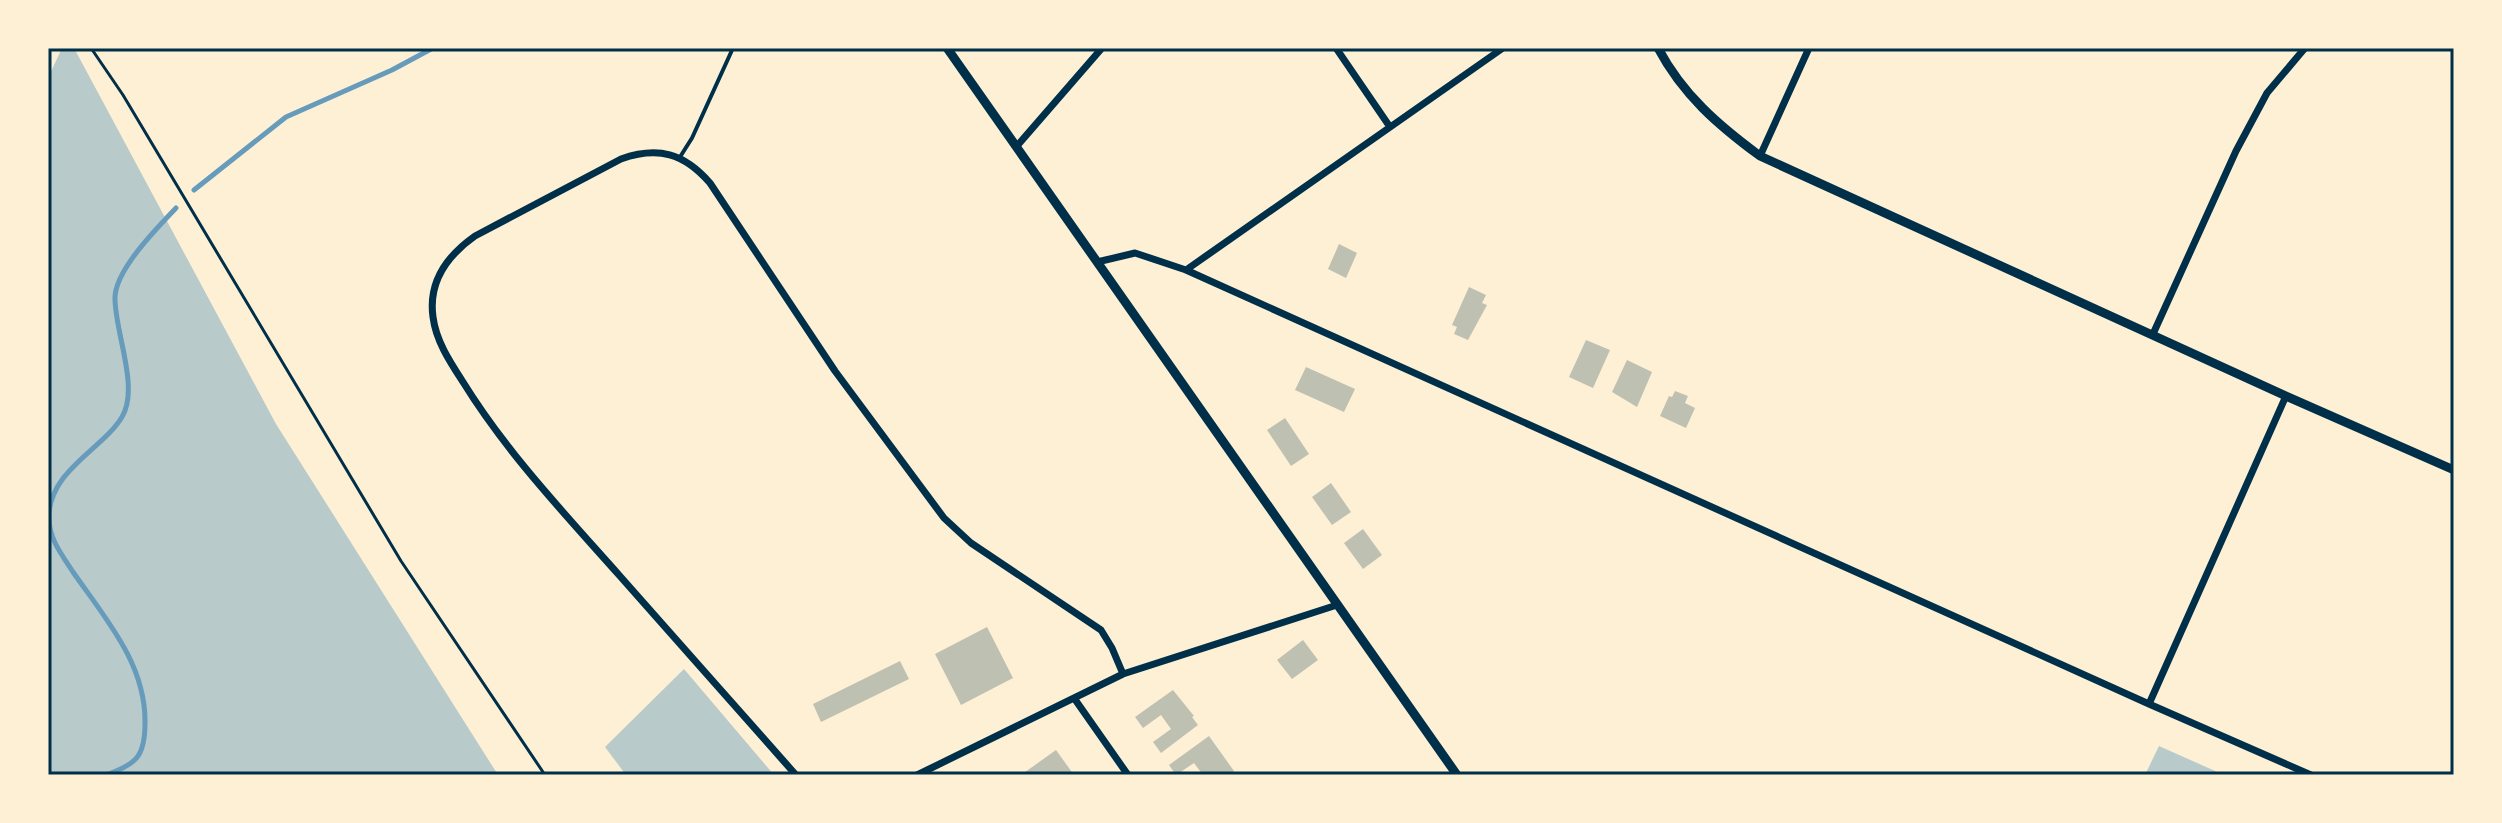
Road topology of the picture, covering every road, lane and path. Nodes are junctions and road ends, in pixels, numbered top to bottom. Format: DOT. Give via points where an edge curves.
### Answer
graph roads {
  1 [pos="91,48"];
  2 [pos="733,48"];
  3 [pos="947,48"];
  4 [pos="1102,48"];
  5 [pos="1336,48"];
  6 [pos="1503,48"];
  7 [pos="1658,48"];
  8 [pos="1809,48"];
  9 [pos="2300,49"];
  10 [pos="1390,127"];
  11 [pos="1017,146"];
  12 [pos="1760,156"];
  13 [pos="679,158"];
  14 [pos="1097,262"];
  15 [pos="1186,270"];
  16 [pos="2153,334"];
  17 [pos="2286,396"];
  18 [pos="2454,470"];
  19 [pos="1337,605"];
  20 [pos="1123,674"];
  21 [pos="1074,698"];
  22 [pos="2149,704"];
  23 [pos="545,775"];
  24 [pos="796,775"];
  25 [pos="917,775"];
  26 [pos="1128,775"];
  27 [pos="1457,775"];
  28 [pos="2311,775"];
  1 -- 23 [label="path" via="401,561"];
  2 -- 13 [label="lane"];
  3 -- 11 [label="street"];
  4 -- 11 [label="street"];
  5 -- 10 [label="street"];
  6 -- 10 [label="street"];
  7 -- 12 [label="street" via="1686,93"];
  8 -- 12 [label="street"];
  9 -- 16 [label="street" via="2267,93 2236,151"];
  10 -- 15 [label="street"];
  11 -- 14 [label="street"];
  12 -- 16 [label="street"];
  13 -- 20 [label="street" via="710,183 835,371 944,518 971,543 1101,630"];
  13 -- 24 [label="street" via="640,152 621,159 475,236 455,250 440,272 432,315 444,352 502,440"];
  14 -- 15 [label="street" via="1135,253"];
  14 -- 19 [label="street"];
  15 -- 22 [label="street"];
  16 -- 17 [label="street"];
  17 -- 18 [label="street"];
  17 -- 22 [label="street"];
  19 -- 20 [label="street"];
  19 -- 27 [label="street"];
  20 -- 21 [label="street"];
  21 -- 25 [label="street"];
  21 -- 26 [label="street"];
  22 -- 28 [label="street"];
}
